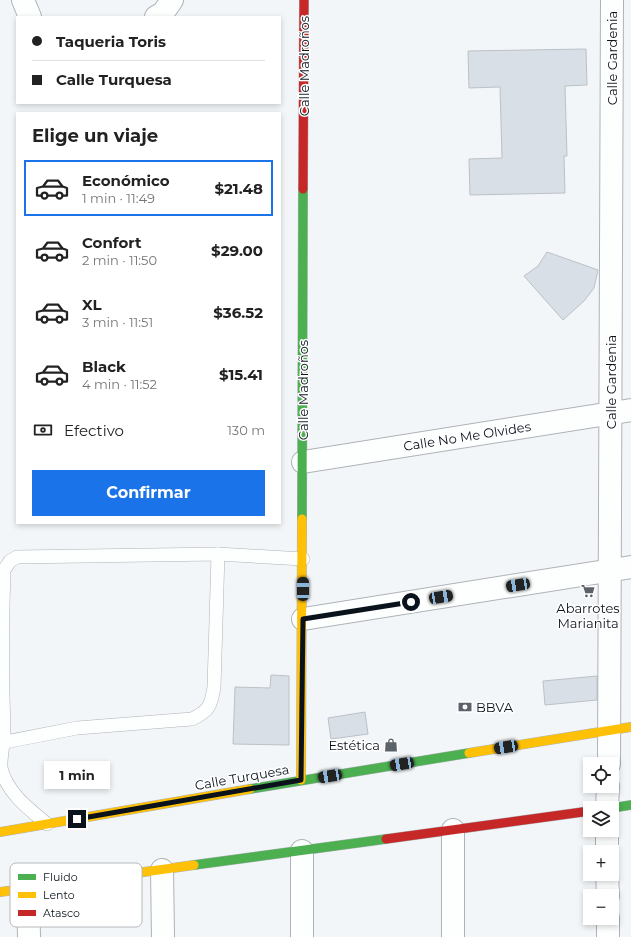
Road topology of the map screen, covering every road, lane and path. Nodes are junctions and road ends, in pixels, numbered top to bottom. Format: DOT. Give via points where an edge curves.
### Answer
graph roads {
  1 [pos="23,0"];
  2 [pos="172,0"];
  3 [pos="304,0"];
  4 [pos="612,0"];
  5 [pos="30,16"];
  6 [pos="158,16"];
  7 [pos="621,412"];
  8 [pos="303,462"];
  9 [pos="218,554"];
  10 [pos="303,559"];
  11 [pos="621,569"];
  12 [pos="303,619"];
  13 [pos="1,641"];
  14 [pos="631,727"];
  15 [pos="610,730"];
  16 [pos="2,743"];
  17 [pos="608,757"];
  18 [pos="301,780"];
  19 [pos="631,805"];
  20 [pos="619,807"];
  21 [pos="583,812"];
  22 [pos="47,824"];
  23 [pos="453,830"];
  24 [pos="0,832"];
  25 [pos="302,851"];
  26 [pos="162,870"];
  27 [pos="142,873"];
  28 [pos="10,891"];
  29 [pos="0,892"];
  30 [pos="608,925"];
  31 [pos="29,927"];
  32 [pos="29,937"];
  33 [pos="163,937"];
  34 [pos="302,937"];
  35 [pos="453,937"];
  36 [pos="608,937"];
  1 -- 5 [label="street"];
  2 -- 6 [label="street"];
  3 -- 8 [label="main road, Calle Madroños"];
  4 -- 7 [label="street, Calle Gardenia"];
  7 -- 8 [label="street, Calle No Me Olvides"];
  7 -- 11 [label="street, Calle Gardenia"];
  8 -- 10 [label="main road, Calle Madroños"];
  9 -- 10 [label="lane"];
  9 -- 13 [label="lane" via="17,556 4,570"];
  9 -- 16 [label="lane" via="214,687 211,702 205,713 192,720 77,728"];
  10 -- 12 [label="main road, Calle Madroños"];
  11 -- 12 [label="street"];
  11 -- 15 [label="street, Calle Gardenia"];
  12 -- 18 [label="main road, Calle Madroños"];
  13 -- 16 [label="lane"];
  14 -- 15 [label="main road, Calle Turquesa"];
  15 -- 17 [label="street, Calle Gardenia"];
  15 -- 18 [label="main road, Calle Turquesa"];
  16 -- 22 [label="lane" via="1,768 11,790 26,807"];
  18 -- 22 [label="main road, Calle Turquesa"];
  19 -- 20 [label="main road"];
  21 -- 23 [label="main road"];
  22 -- 24 [label="main road, Calle Turquesa"];
  23 -- 25 [label="main road"];
  23 -- 35 [label="street"];
  25 -- 26 [label="main road"];
  25 -- 34 [label="street"];
  26 -- 27 [label="main road"];
  26 -- 33 [label="street"];
  28 -- 29 [label="main road"];
  30 -- 36 [label="street"];
  31 -- 32 [label="street"];
}
